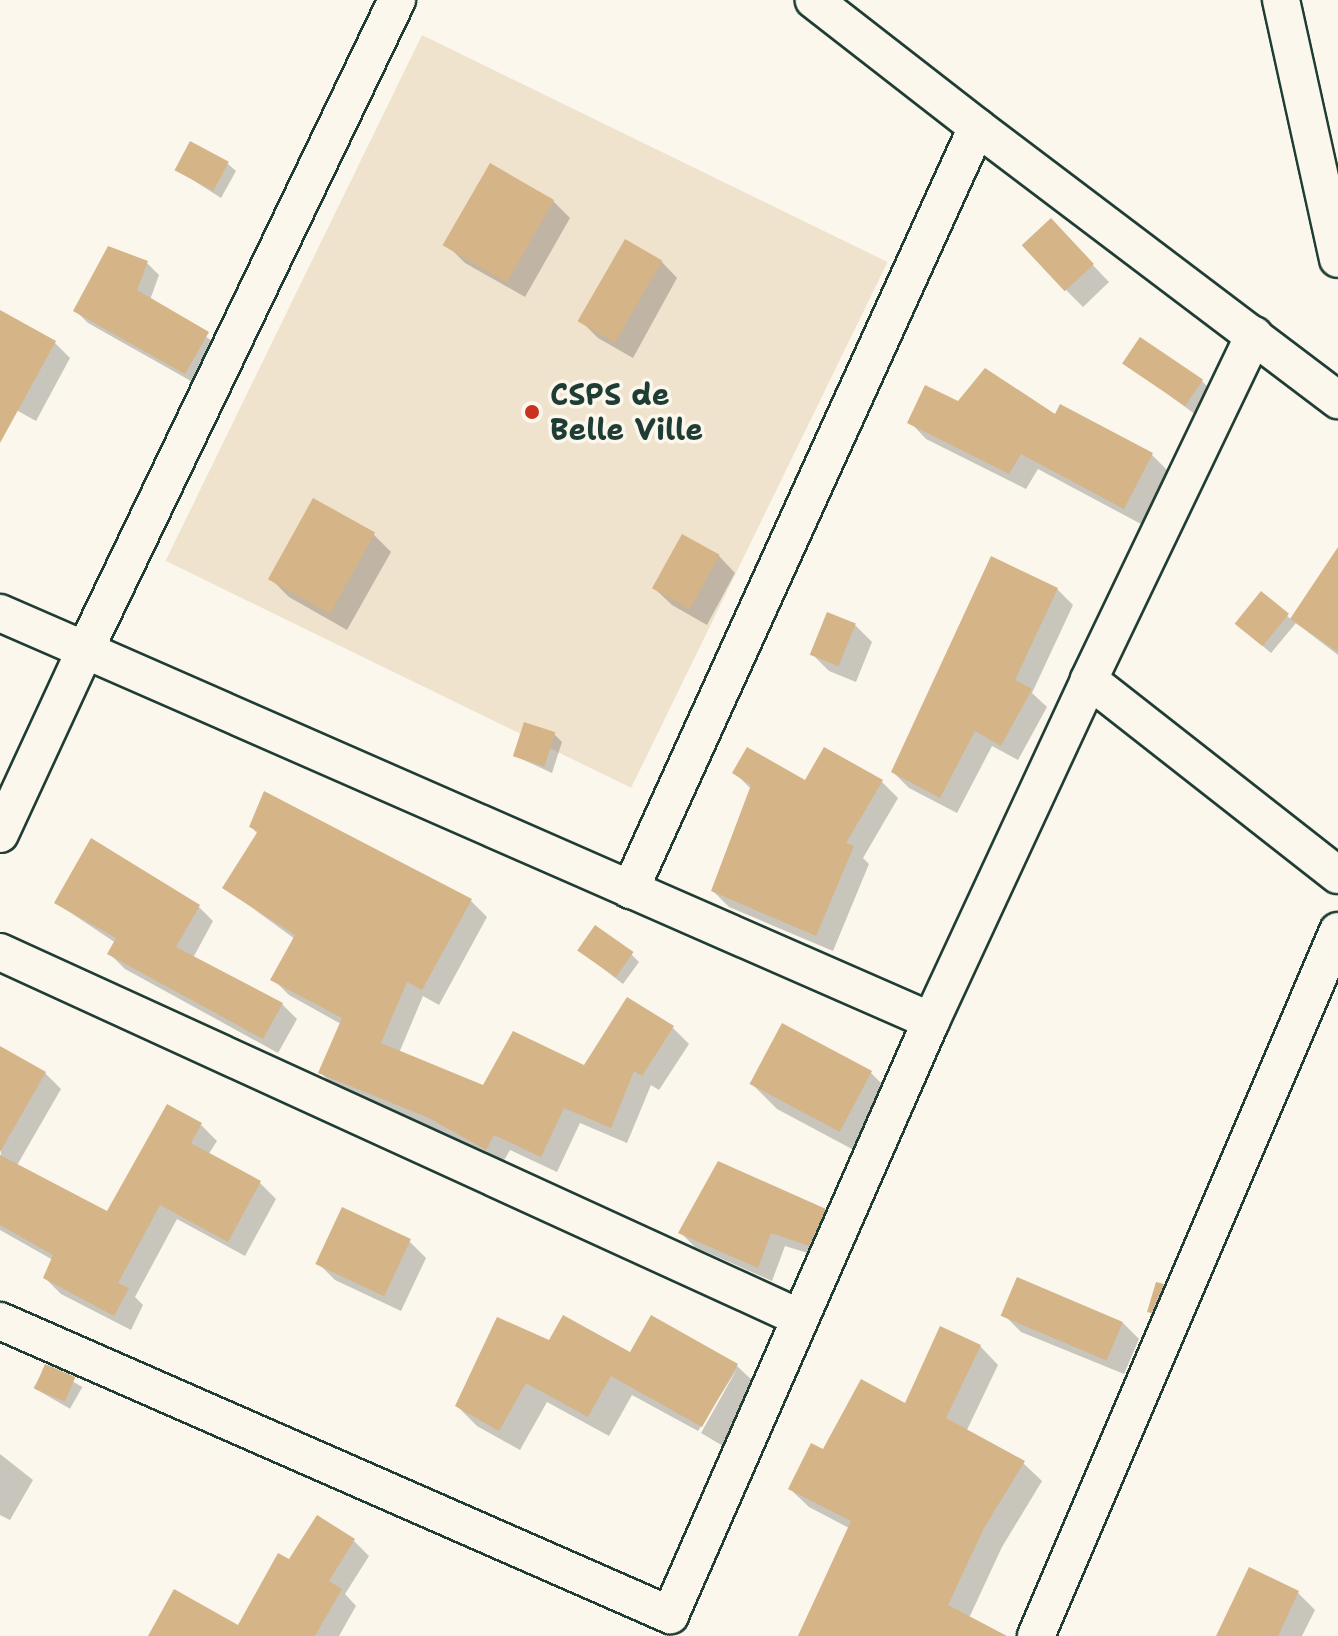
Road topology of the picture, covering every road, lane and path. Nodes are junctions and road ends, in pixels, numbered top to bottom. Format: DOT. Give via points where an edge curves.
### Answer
graph roads {
  1 [pos="397,0"];
  2 [pos="814,0"];
  3 [pos="1281,0"];
  4 [pos="977,127"];
  5 [pos="1338,259"];
  6 [pos="1254,335"];
  7 [pos="1338,400"];
  8 [pos="0,613"];
  9 [pos="85,650"];
  10 [pos="1089,680"];
  11 [pos="0,834"];
  12 [pos="1338,875"];
  13 [pos="630,890"];
  14 [pos="1338,931"];
  15 [pos="0,952"];
  16 [pos="931,1021"];
  17 [pos="800,1318"];
  18 [pos="0,1321"];
  19 [pos="665,1625"];
  20 [pos="1036,1636"];
  1 -- 9 [label="street"];
  2 -- 4 [label="street"];
  3 -- 5 [label="street"];
  4 -- 6 [label="street"];
  4 -- 13 [label="street"];
  6 -- 7 [label="street"];
  6 -- 10 [label="street"];
  8 -- 9 [label="street"];
  9 -- 11 [label="street"];
  9 -- 13 [label="street"];
  10 -- 12 [label="street"];
  10 -- 16 [label="street"];
  13 -- 16 [label="street"];
  14 -- 20 [label="street"];
  15 -- 17 [label="street"];
  16 -- 17 [label="street"];
  17 -- 19 [label="street"];
  18 -- 19 [label="street"];
}
